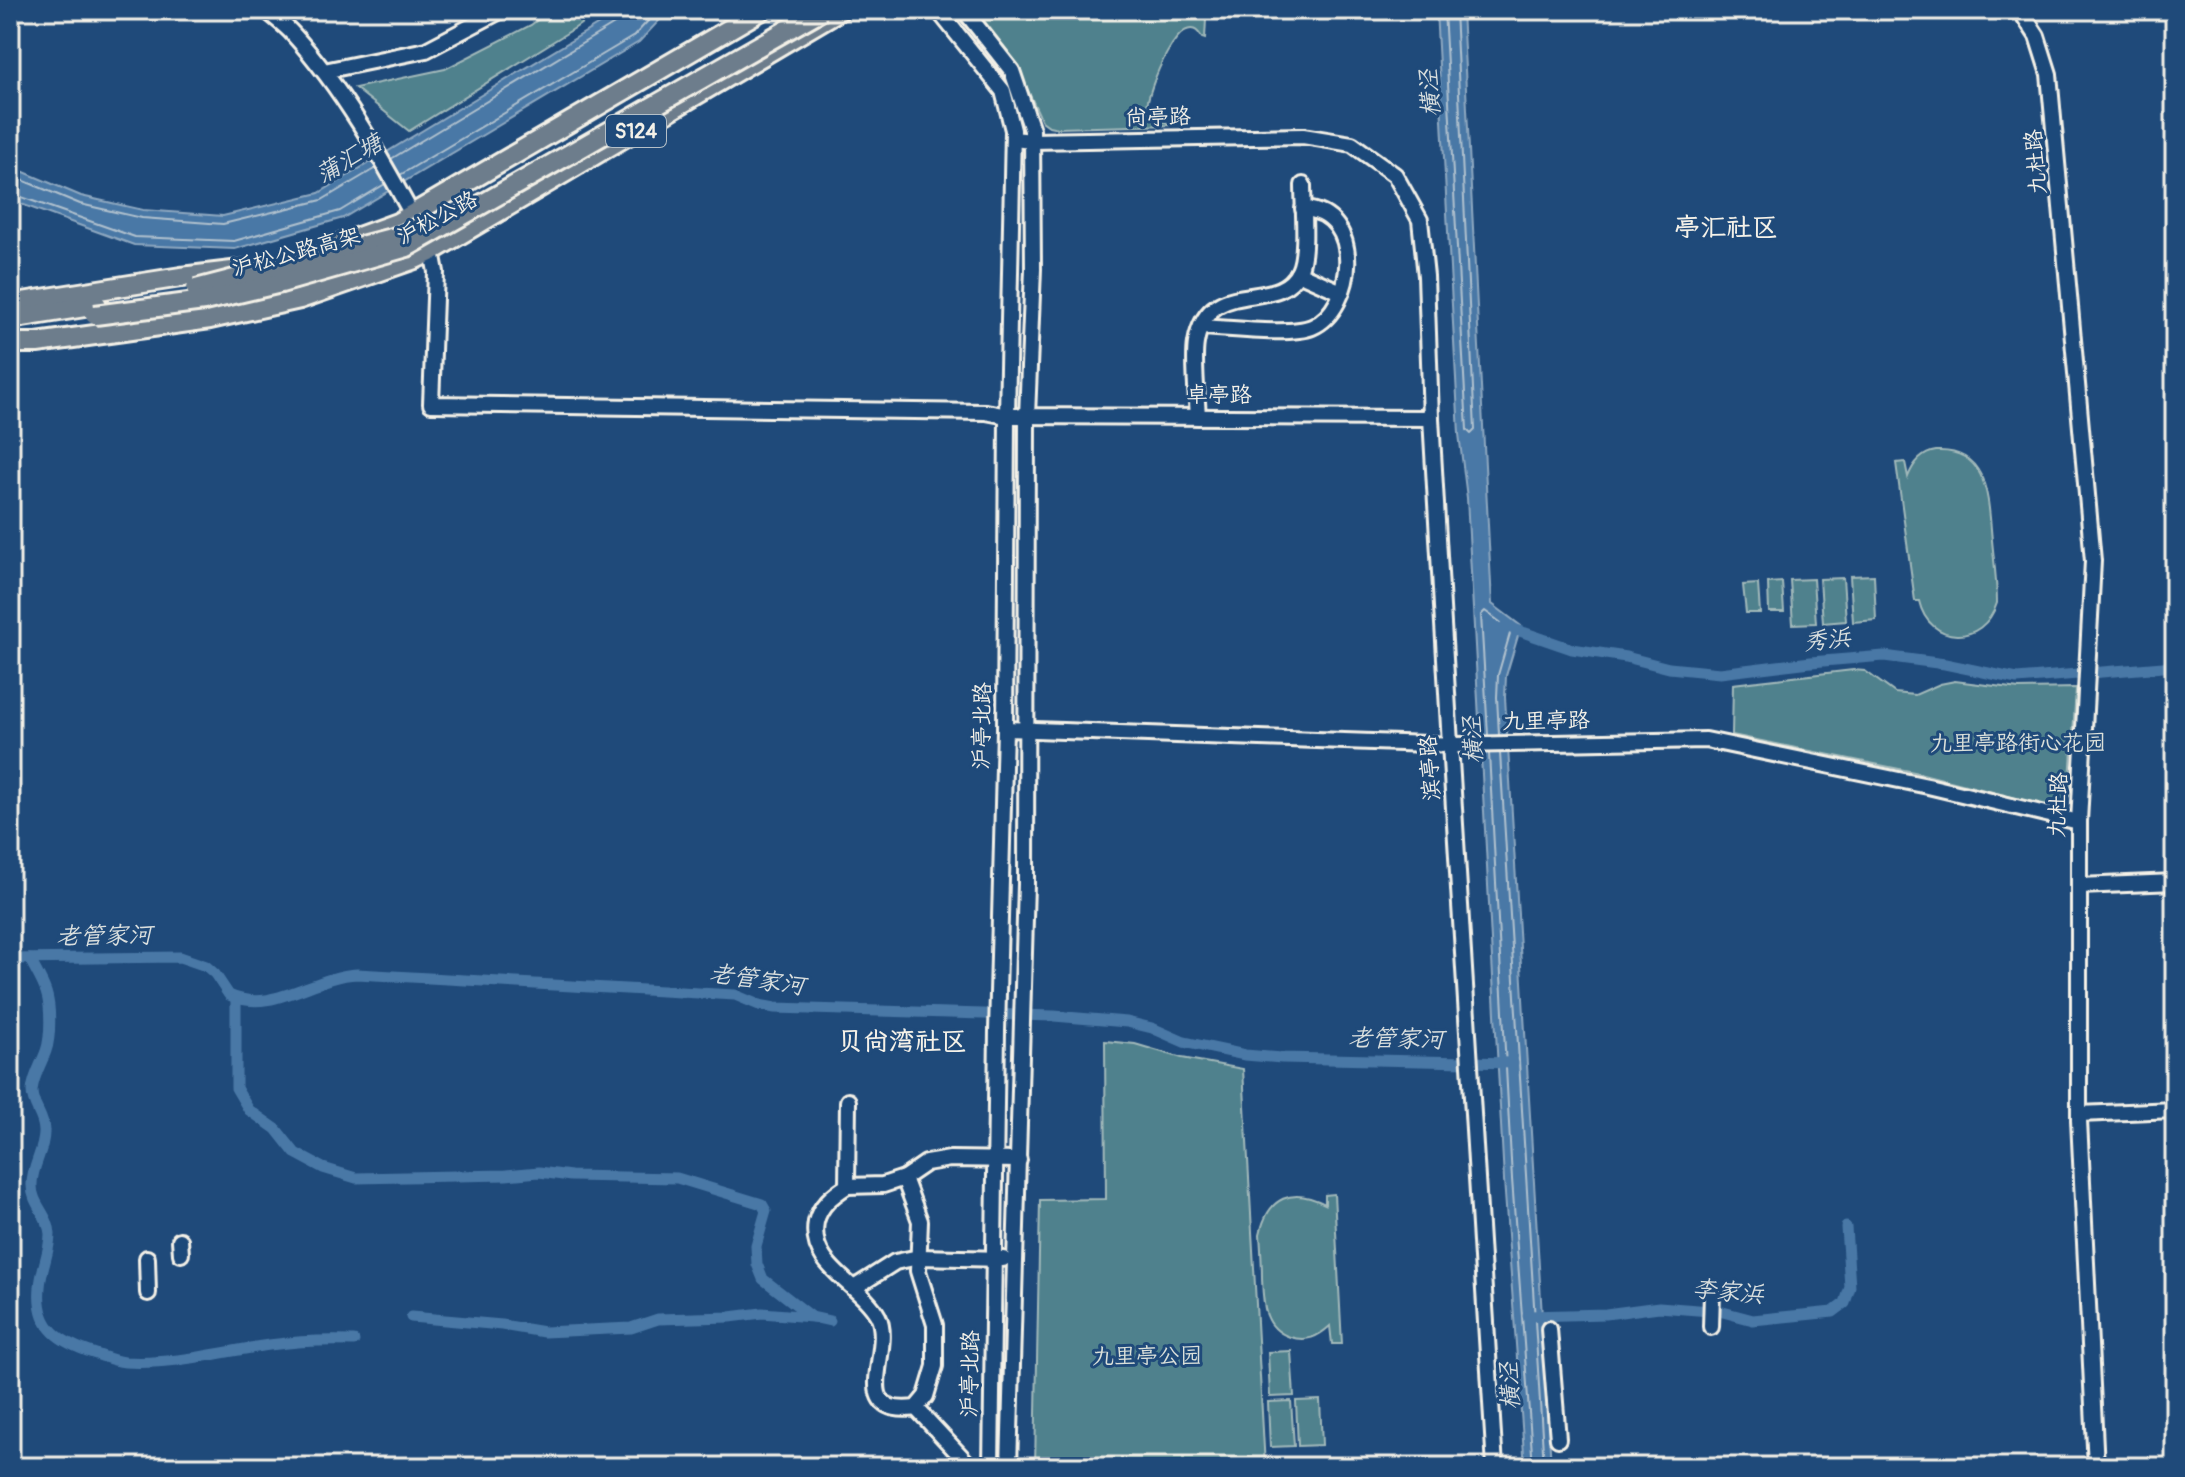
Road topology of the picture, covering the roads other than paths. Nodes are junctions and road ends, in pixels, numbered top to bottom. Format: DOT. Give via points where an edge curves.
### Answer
graph roads {
  1 [pos="266,10"];
  2 [pos="502,10"];
  3 [pos="762,10"];
  4 [pos="799,10"];
  5 [pos="822,10"];
  6 [pos="840,10"];
  7 [pos="938,10"];
  8 [pos="964,10"];
  9 [pos="2020,10"];
  10 [pos="324,71"];
  11 [pos="1303,136"];
  12 [pos="1013,139"];
  13 [pos="1032,141"];
  14 [pos="1303,185"];
  15 [pos="1303,209"];
  16 [pos="411,214"];
  17 [pos="432,251"];
  18 [pos="1298,273"];
  19 [pos="1341,292"];
  20 [pos="10,304"];
  21 [pos="96,310"];
  22 [pos="10,319"];
  23 [pos="1201,327"];
  24 [pos="10,330"];
  25 [pos="10,343"];
  26 [pos="1007,416"];
  27 [pos="1027,416"];
  28 [pos="1198,417"];
  29 [pos="1431,418"];
  30 [pos="1005,729"];
  31 [pos="1028,730"];
  32 [pos="1450,744"];
  33 [pos="2079,822"];
  34 [pos="2175,882"];
  35 [pos="2079,886"];
  36 [pos="848,1101"];
  37 [pos="2175,1110"];
  38 [pos="2079,1114"];
  39 [pos="995,1160"];
  40 [pos="1019,1160"];
  41 [pos="904,1178"];
  42 [pos="847,1186"];
  43 [pos="919,1257"];
  44 [pos="147,1258"];
  45 [pos="994,1259"];
  46 [pos="1015,1260"];
  47 [pos="854,1288"];
  48 [pos="148,1293"];
  49 [pos="1712,1293"];
  50 [pos="1711,1327"];
  51 [pos="1549,1329"];
  52 [pos="916,1408"];
  53 [pos="1558,1439"];
  54 [pos="971,1467"];
  55 [pos="991,1467"];
  56 [pos="1009,1467"];
  57 [pos="1495,1467"];
  58 [pos="2096,1467"];
  1 -- 10 [label="street"];
  2 -- 10 [label="street" via="426,50"];
  3 -- 16 [label="main road, 沪松公路 / S124"];
  4 -- 21 [label="main road, 沪松公路高架, bridge" via="403,235 206,288"];
  5 -- 21 [label="main road, 沪松公路高架, bridge" via="407,247 204,301"];
  6 -- 17 [label="main road, 沪松公路 / S124"];
  7 -- 12 [label="street, 沪亭北路" via="1003,91"];
  8 -- 13 [label="street, 沪亭北路" via="1012,71"];
  9 -- 33 [label="street, 九杜路" via="2037,36 2049,74 2093,561"];
  10 -- 16 [label="street"];
  11 -- 13 [label="street, 尚亭路"];
  11 -- 29 [label="street, 滨亭路" via="1352,144 1395,175 1420,220"];
  12 -- 13 [label="street, 尚亭路"];
  12 -- 26 [label="street, 沪亭北路"];
  13 -- 27 [label="street, 沪亭北路"];
  14 -- 15 [label="street"];
  15 -- 18 [label="street"];
  15 -- 19 [label="street" via="1314,209 1340,228 1347,263"];
  16 -- 17 [label="street"];
  16 -- 20 [label="main road, 沪松公路 / S124" via="280,266"];
  17 -- 25 [label="main road, 沪松公路 / S124" via="300,299 210,319"];
  17 -- 26 [label="street, 卓亭路" via="436,272 431,404"];
  18 -- 19 [label="street"];
  18 -- 23 [label="street" via="1275,291 1226,300 1209,311"];
  19 -- 23 [label="street" via="1326,318 1296,331"];
  21 -- 22 [label="main road, 沪松公路高架"];
  21 -- 24 [label="main road, 沪松公路高架"];
  23 -- 28 [label="street" via="1195,344"];
  26 -- 27 [label="street, 卓亭路"];
  26 -- 30 [label="street, 沪亭北路"];
  27 -- 28 [label="street, 卓亭路"];
  27 -- 31 [label="street, 沪亭北路"];
  28 -- 29 [label="street, 卓亭路"];
  29 -- 32 [label="street, 滨亭路"];
  30 -- 31 [label="street, 九里亭路"];
  30 -- 39 [label="street, 沪亭北路"];
  31 -- 32 [label="street, 九里亭路"];
  31 -- 40 [label="street, 沪亭北路"];
  32 -- 33 [label="street, 九里亭路" via="1706,740"];
  32 -- 57 [label="street, 滨亭路"];
  33 -- 35 [label="street, 九杜路"];
  34 -- 35 [label="street"];
  35 -- 38 [label="street, 九杜路"];
  36 -- 42 [label="street"];
  37 -- 38 [label="street"];
  38 -- 58 [label="street, 九杜路"];
  39 -- 40 [label="street"];
  39 -- 41 [label="street" via="926,1163"];
  39 -- 45 [label="street, 沪亭北路"];
  40 -- 46 [label="street, 沪亭北路"];
  41 -- 42 [label="street" via="883,1185"];
  41 -- 43 [label="street" via="920,1221"];
  42 -- 47 [label="street" via="830,1197 814,1234 818,1251"];
  43 -- 45 [label="street"];
  43 -- 47 [label="street" via="895,1262"];
  43 -- 52 [label="street" via="918,1271 935,1325 935,1366 926,1396"];
  44 -- 48 [label="street"];
  45 -- 46 [label="street"];
  45 -- 55 [label="street, 沪亭北路"];
  46 -- 56 [label="street, 沪亭北路"];
  47 -- 52 [label="street" via="879,1318 879,1399 888,1407"];
  49 -- 50 [label="street"];
  51 -- 53 [label="street"];
  52 -- 54 [label="street"];
}
